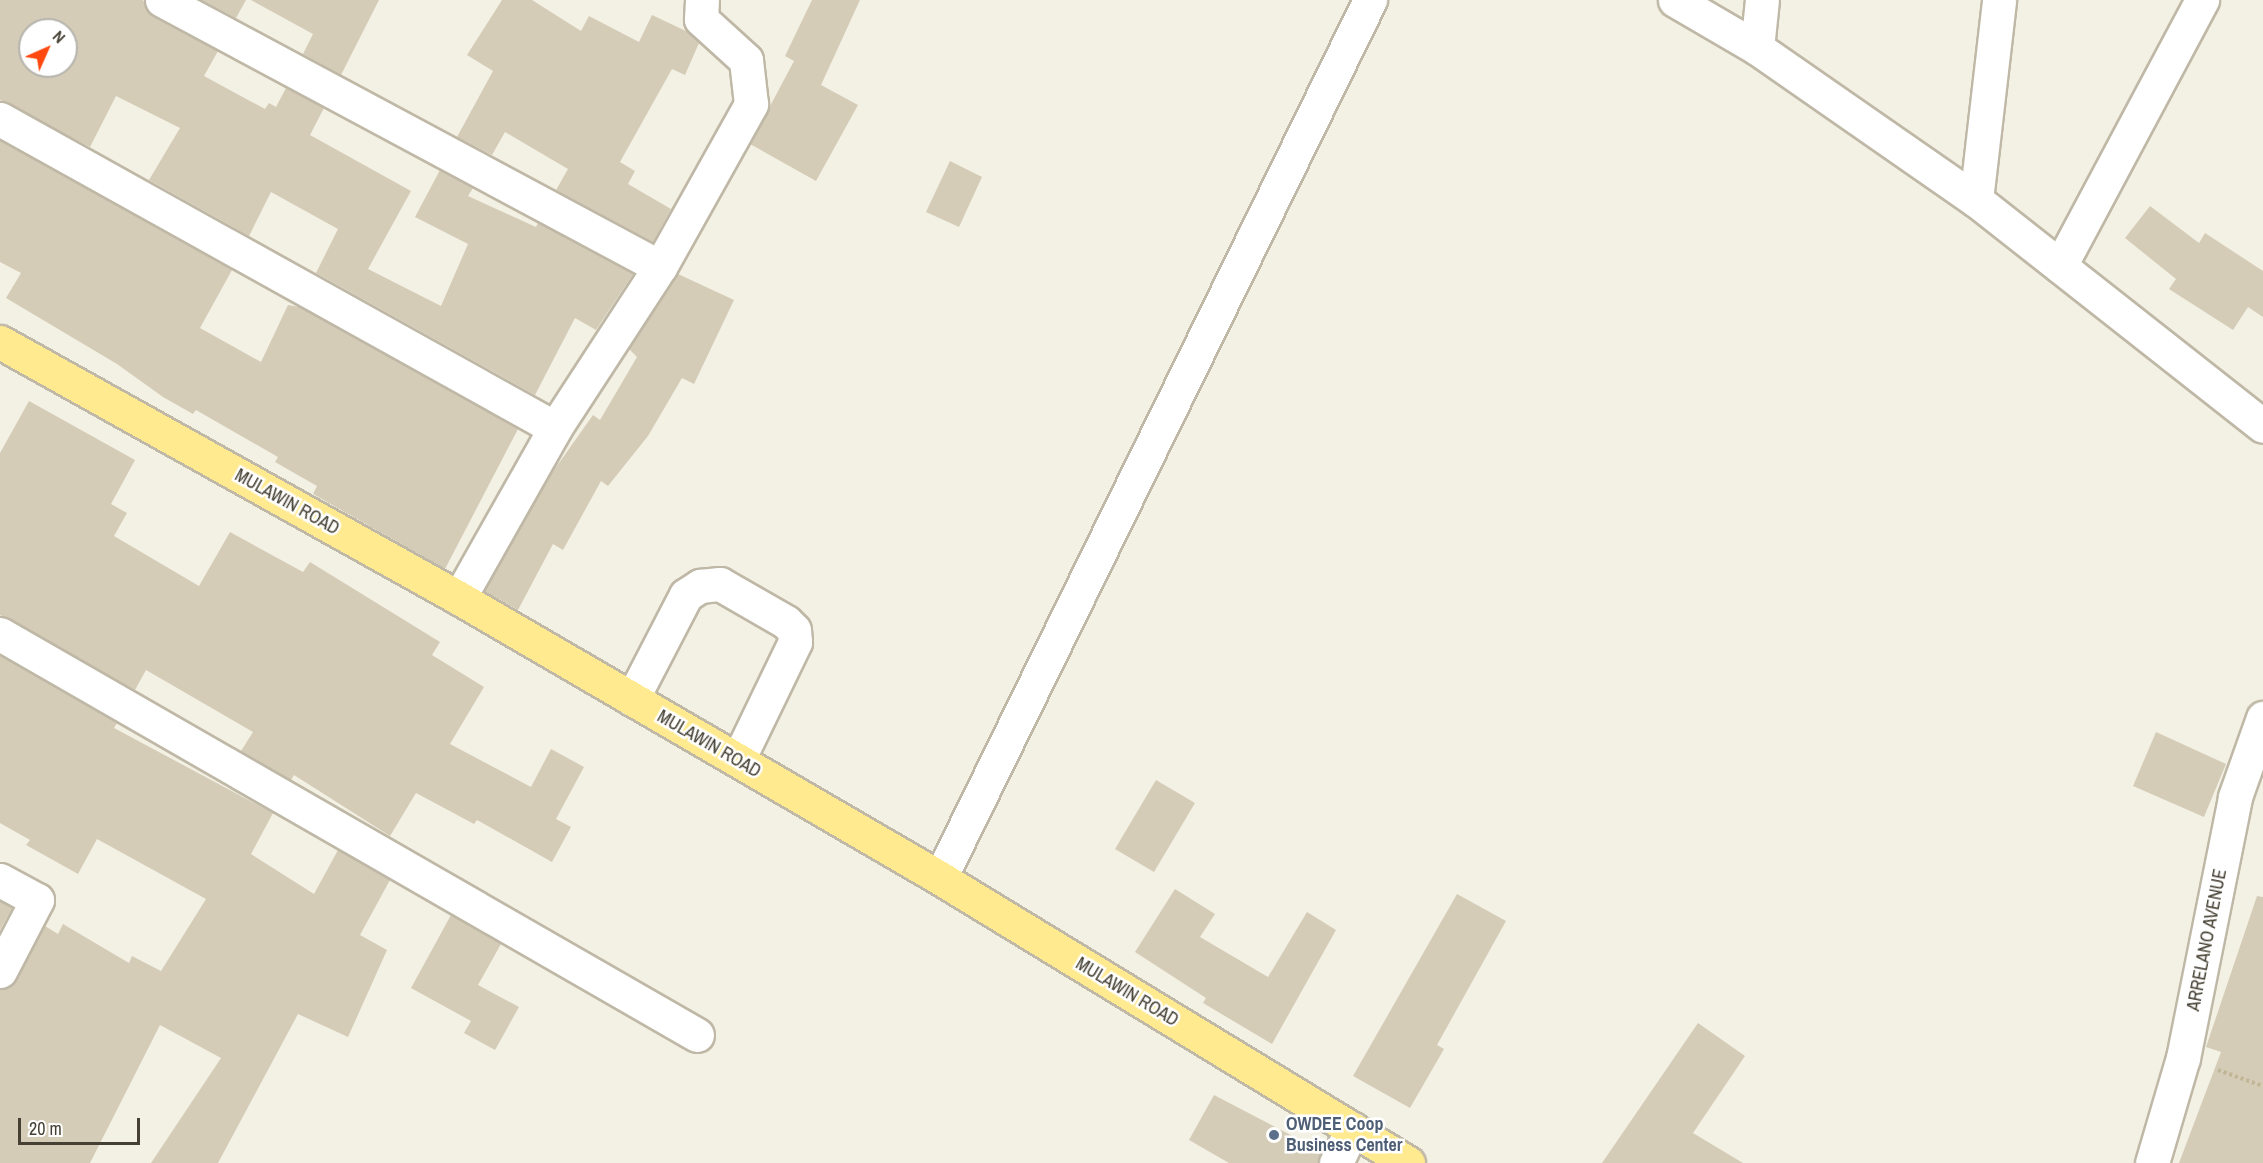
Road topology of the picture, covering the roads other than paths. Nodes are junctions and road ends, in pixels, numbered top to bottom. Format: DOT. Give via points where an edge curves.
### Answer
graph roads {
  1 [pos="162,0"];
  2 [pos="702,0"];
  3 [pos="1370,0"];
  4 [pos="1675,0"];
  5 [pos="1762,0"];
  6 [pos="1999,0"];
  7 [pos="2202,0"];
  8 [pos="1757,48"];
  9 [pos="0,119"];
  10 [pos="1976,200"];
  11 [pos="2060,266"];
  12 [pos="660,267"];
  13 [pos="0,342"];
  14 [pos="2263,426"];
  15 [pos="555,428"];
  16 [pos="459,598"];
  17 [pos="0,634"];
  18 [pos="632,699"];
  19 [pos="2263,718"];
  20 [pos="738,760"];
  21 [pos="940,878"];
  22 [pos="0,879"];
  23 [pos="0,971"];
  24 [pos="697,1035"];
  25 [pos="1352,1129"];
  26 [pos="1336,1163"];
  27 [pos="1408,1163"];
  28 [pos="2152,1163"];
  1 -- 12 [label="street"];
  2 -- 12 [label="street" via="701,19 746,60 751,104"];
  3 -- 21 [label="street"];
  4 -- 8 [label="street"];
  5 -- 8 [label="street"];
  6 -- 10 [label="street"];
  7 -- 11 [label="street"];
  8 -- 10 [label="street"];
  9 -- 15 [label="street"];
  10 -- 11 [label="street"];
  11 -- 14 [label="street"];
  12 -- 15 [label="street"];
  13 -- 16 [label="main road, MULAWIN ROAD"];
  15 -- 16 [label="street"];
  16 -- 18 [label="main road, MULAWIN ROAD"];
  17 -- 24 [label="street"];
  18 -- 20 [label="main road, MULAWIN ROAD"];
  18 -- 20 [label="street" via="686,595 700,586 720,584 794,630 795,642"];
  19 -- 28 [label="street, ARRELANO AVENUE" via="2235,797 2183,1058"];
  20 -- 21 [label="main road, MULAWIN ROAD"];
  21 -- 25 [label="main road, MULAWIN ROAD"];
  22 -- 23 [label="street" via="37,900"];
  25 -- 26 [label="street"];
  25 -- 27 [label="main road, MULAWIN ROAD"];
}
